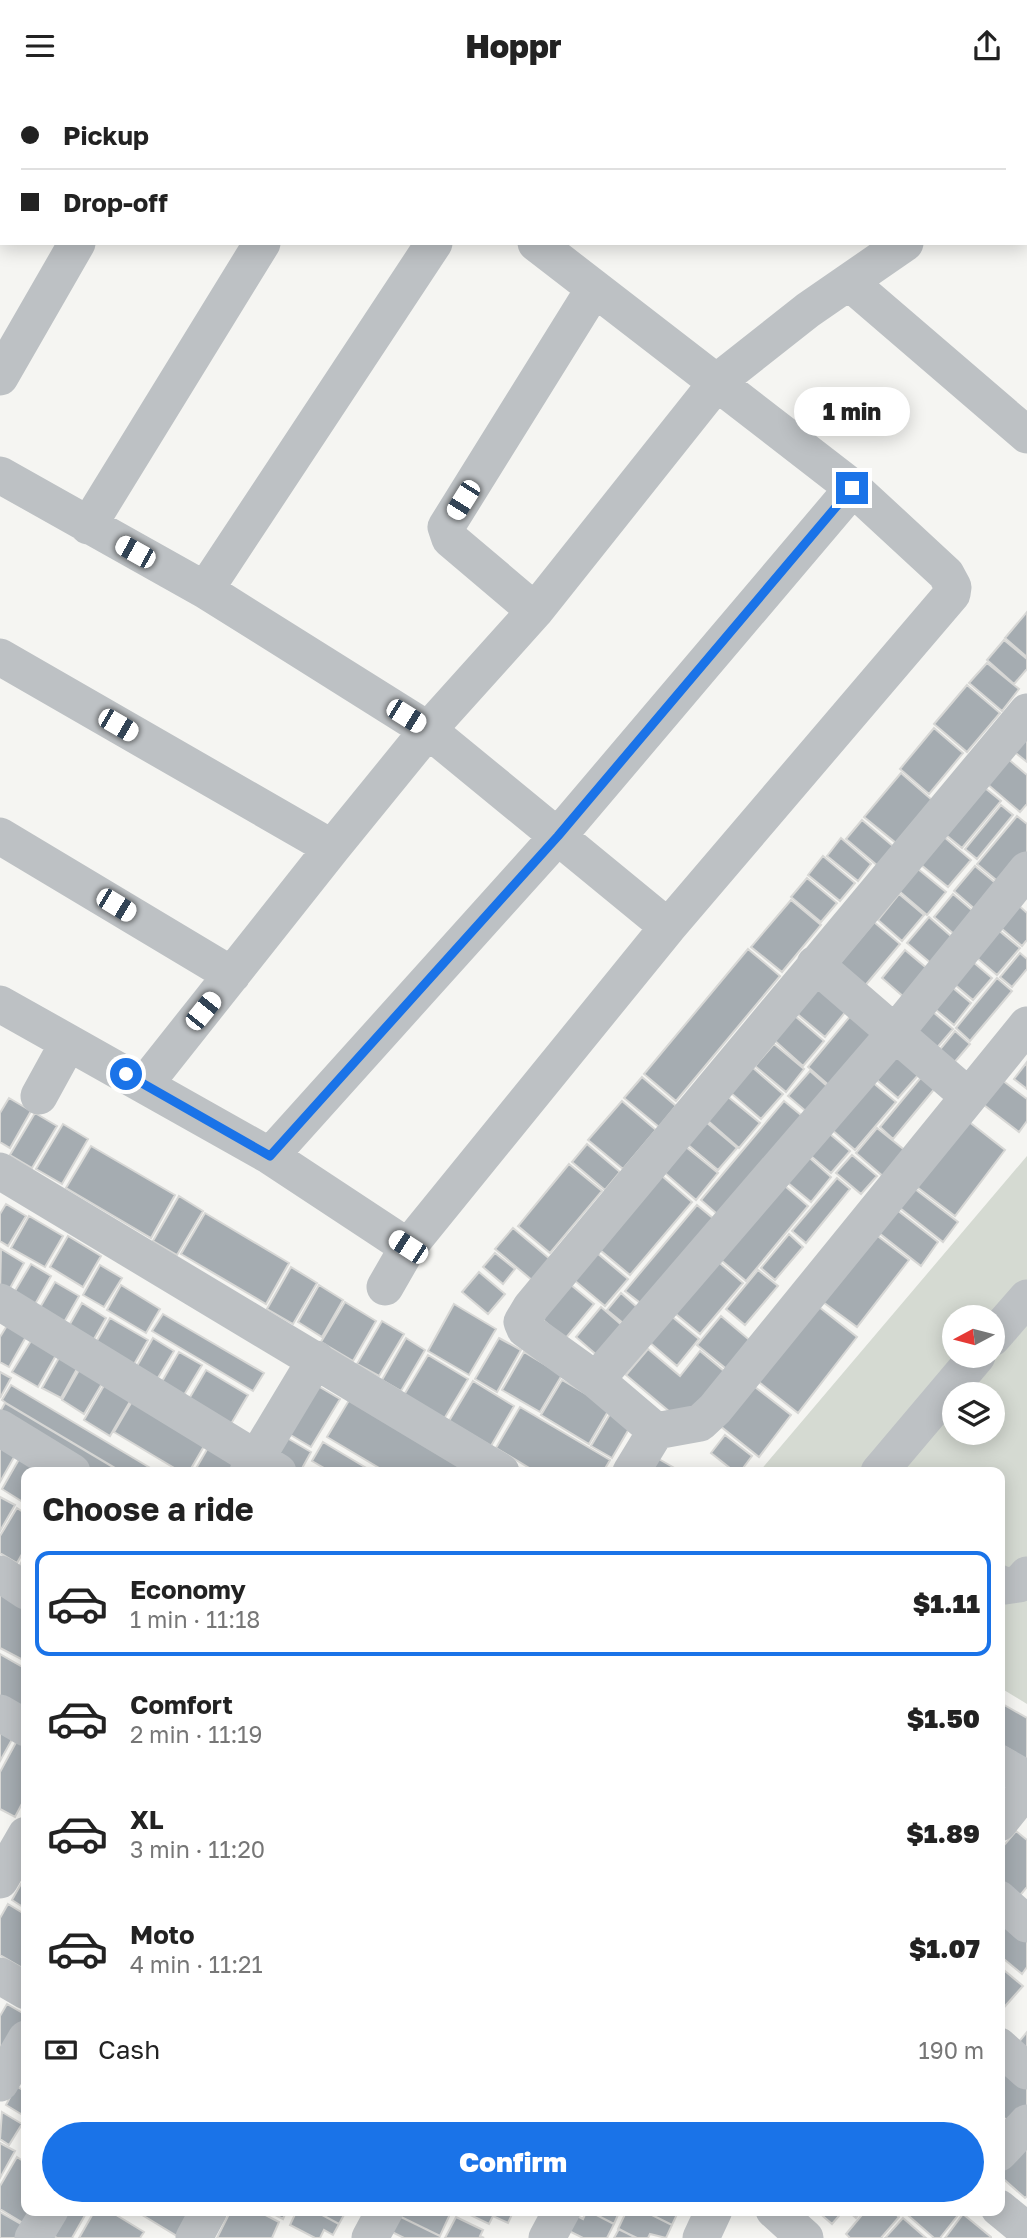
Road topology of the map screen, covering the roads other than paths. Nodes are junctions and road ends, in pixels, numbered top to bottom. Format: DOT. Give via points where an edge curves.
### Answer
graph roads {
  1 [pos="76,245"];
  2 [pos="260,245"];
  3 [pos="432,245"];
  4 [pos="539,245"];
  5 [pos="881,249"];
  6 [pos="849,282"];
  7 [pos="594,289"];
  8 [pos="0,377"];
  9 [pos="718,381"];
  10 [pos="1027,435"];
  11 [pos="0,475"];
  12 [pos="852,488"];
  13 [pos="88,526"];
  14 [pos="205,590"];
  15 [pos="535,611"];
  16 [pos="0,657"];
  17 [pos="1027,712"];
  18 [pos="428,730"];
  19 [pos="0,836"];
  20 [pos="558,836"];
  21 [pos="332,848"];
  22 [pos="1027,870"];
  23 [pos="668,927"];
  24 [pos="815,964"];
  25 [pos="232,975"];
  26 [pos="0,1004"];
  27 [pos="1027,1025"];
  28 [pos="894,1034"];
  29 [pos="67,1045"];
  30 [pos="145,1084"];
  31 [pos="39,1096"];
  32 [pos="968,1096"];
  33 [pos="270,1156"];
  34 [pos="0,1171"];
  35 [pos="408,1247"];
  36 [pos="385,1287"];
  37 [pos="1027,1298"];
  38 [pos="0,1301"];
  39 [pos="1005,1324"];
  40 [pos="316,1359"];
  41 [pos="966,1369"];
  42 [pos="596,1380"];
  43 [pos="0,1428"];
  44 [pos="656,1431"];
  45 [pos="64,1467"];
  46 [pos="261,1467"];
  47 [pos="493,1467"];
  48 [pos="634,1467"];
  49 [pos="882,1467"];
  50 [pos="0,1574"];
  51 [pos="1027,1575"];
  52 [pos="1005,1586"];
  53 [pos="21,1588"];
  54 [pos="0,1713"];
  55 [pos="21,1725"];
  56 [pos="1005,1766"];
  57 [pos="1027,1779"];
  58 [pos="1027,1788"];
  59 [pos="1005,1816"];
  60 [pos="18,1842"];
  61 [pos="0,1880"];
  62 [pos="1005,1904"];
  63 [pos="1027,1924"];
  64 [pos="0,1976"];
  65 [pos="21,1988"];
  66 [pos="21,2047"];
  67 [pos="1005,2051"];
  68 [pos="1027,2071"];
  69 [pos="0,2083"];
  70 [pos="1027,2123"];
  71 [pos="1005,2147"];
  72 [pos="1005,2212"];
  73 [pos="46,2216"];
  74 [pos="206,2216"];
  75 [pos="382,2216"];
  76 [pos="559,2216"];
  77 [pos="711,2216"];
  78 [pos="781,2216"];
  79 [pos="1027,2231"];
  80 [pos="33,2238"];
  81 [pos="194,2238"];
  82 [pos="370,2238"];
  83 [pos="547,2238"];
  84 [pos="701,2238"];
  85 [pos="805,2238"];
  1 -- 8 [label="street"];
  2 -- 13 [label="street"];
  3 -- 14 [label="street"];
  4 -- 7 [label="street"];
  5 -- 6 [label="street"];
  6 -- 9 [label="street"];
  6 -- 10 [label="street"];
  7 -- 9 [label="street"];
  7 -- 15 [label="street" via="446,527 450,539"];
  9 -- 12 [label="street"];
  9 -- 15 [label="street"];
  11 -- 13 [label="street"];
  12 -- 20 [label="street"];
  12 -- 23 [label="street" via="946,574 952,594"];
  13 -- 14 [label="street"];
  14 -- 18 [label="street"];
  15 -- 18 [label="street"];
  16 -- 21 [label="street"];
  17 -- 24 [label="street"];
  18 -- 20 [label="street"];
  18 -- 21 [label="street"];
  19 -- 25 [label="street"];
  20 -- 23 [label="street"];
  20 -- 33 [label="street"];
  21 -- 25 [label="street"];
  22 -- 28 [label="street"];
  23 -- 35 [label="street"];
  24 -- 28 [label="street"];
  24 -- 42 [label="street" via="524,1317 525,1329"];
  25 -- 30 [label="street"];
  26 -- 29 [label="street"];
  27 -- 32 [label="street"];
  28 -- 32 [label="street"];
  28 -- 42 [label="street"];
  29 -- 30 [label="street"];
  29 -- 31 [label="street"];
  30 -- 33 [label="street"];
  32 -- 44 [label="street" via="715,1409 700,1423"];
  33 -- 35 [label="street"];
  34 -- 40 [label="street"];
  35 -- 36 [label="street"];
  37 -- 39 [label="street"];
  38 -- 46 [label="street"];
  40 -- 46 [label="street"];
  40 -- 47 [label="street"];
  41 -- 49 [label="street"];
  42 -- 44 [label="street"];
  43 -- 45 [label="street"];
  44 -- 48 [label="street"];
  50 -- 53 [label="street"];
  51 -- 52 [label="street" via="1019,1584"];
  54 -- 55 [label="street"];
  56 -- 57 [label="street"];
  58 -- 59 [label="street"];
  60 -- 61 [label="street"];
  62 -- 63 [label="street"];
  64 -- 65 [label="street"];
  66 -- 69 [label="street"];
  67 -- 68 [label="street"];
  70 -- 71 [label="street"];
  72 -- 79 [label="street"];
  73 -- 80 [label="street"];
  74 -- 81 [label="street"];
  75 -- 82 [label="street"];
  76 -- 83 [label="street"];
  77 -- 84 [label="street"];
  78 -- 85 [label="street"];
}
